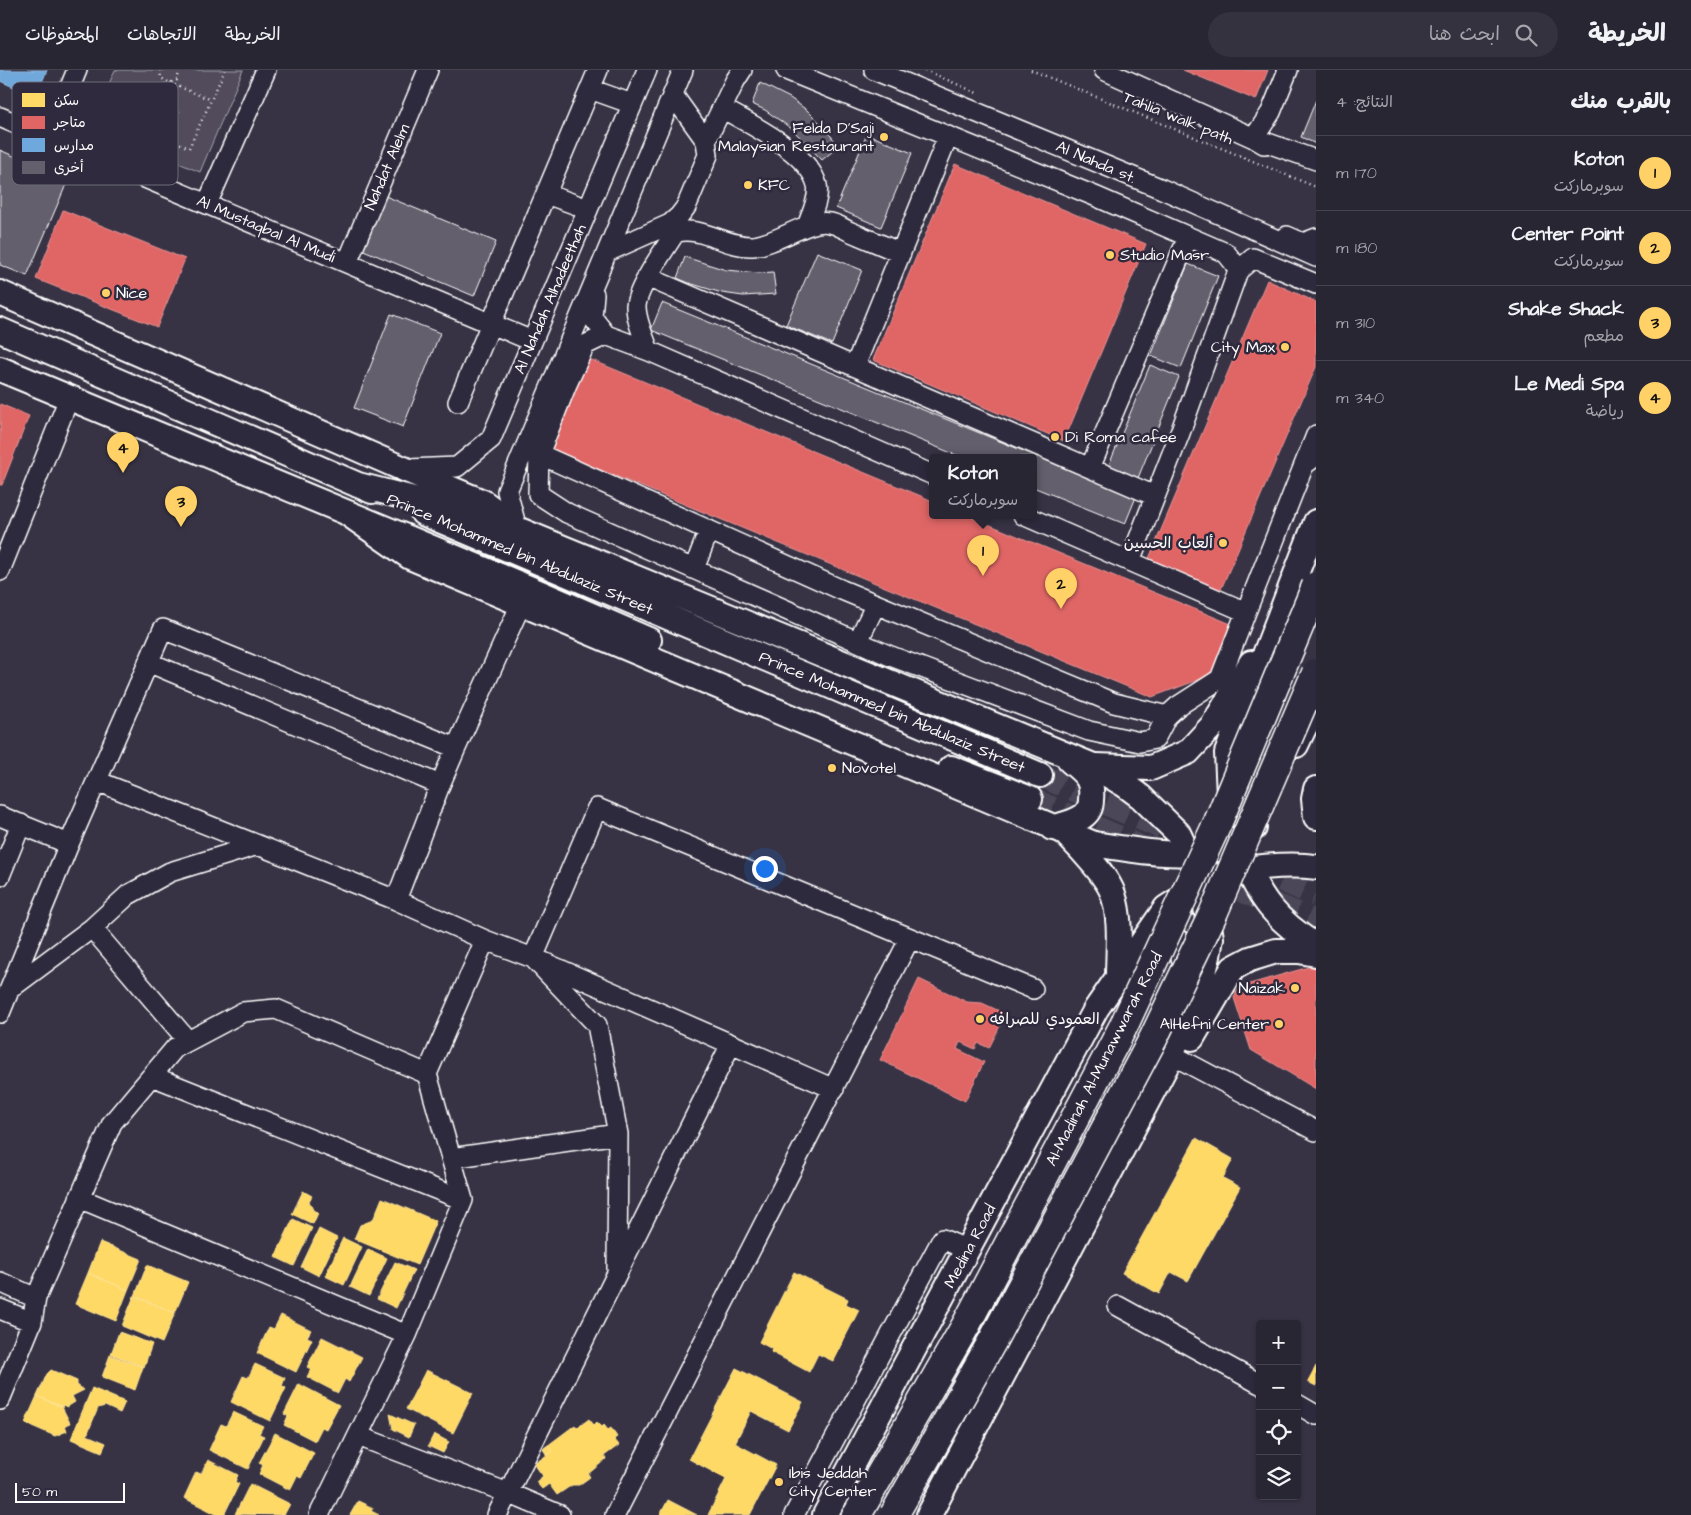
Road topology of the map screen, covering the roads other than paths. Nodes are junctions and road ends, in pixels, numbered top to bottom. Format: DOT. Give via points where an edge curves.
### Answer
graph roads {
  1 [pos="77,70"];
  2 [pos="266,70"];
  3 [pos="428,70"];
  4 [pos="598,70"];
  5 [pos="647,70"];
  6 [pos="683,70"];
  7 [pos="742,70"];
  8 [pos="786,70"];
  9 [pos="874,70"];
  10 [pos="909,70"];
  11 [pos="1104,70"];
  12 [pos="1288,70"];
  13 [pos="72,82"];
  14 [pos="590,89"];
  15 [pos="673,95"];
  16 [pos="632,104"];
  17 [pos="722,108"];
  18 [pos="0,117"];
  19 [pos="12,122"];
  20 [pos="948,136"];
  21 [pos="1254,138"];
  22 [pos="706,141"];
  23 [pos="1046,141"];
  24 [pos="1316,160"];
  25 [pos="1316,174"];
  26 [pos="161,185"];
  27 [pos="1162,189"];
  28 [pos="546,194"];
  29 [pos="207,204"];
  30 [pos="588,209"];
  31 [pos="807,226"];
  32 [pos="672,229"];
  33 [pos="1188,236"];
  34 [pos="1316,238"];
  35 [pos="607,252"];
  36 [pos="901,253"];
  37 [pos="1316,257"];
  38 [pos="347,263"];
  39 [pos="1238,271"];
  40 [pos="647,277"];
  41 [pos="596,280"];
  42 [pos="1316,284"];
  43 [pos="0,293"];
  44 [pos="491,324"];
  45 [pos="0,330"];
  46 [pos="606,335"];
  47 [pos="532,341"];
  48 [pos="649,352"];
  49 [pos="855,366"];
  50 [pos="0,369"];
  51 [pos="69,398"];
  52 [pos="458,402"];
  53 [pos="1316,435"];
  54 [pos="538,454"];
  55 [pos="1310,460"];
  56 [pos="1090,468"];
  57 [pos="404,469"];
  58 [pos="929,473"];
  59 [pos="358,486"];
  60 [pos="1155,496"];
  61 [pos="347,513"];
  62 [pos="1032,519"];
  63 [pos="1316,522"];
  64 [pos="517,528"];
  65 [pos="709,530"];
  66 [pos="1130,561"];
  67 [pos="694,569"];
  68 [pos="0,571"];
  69 [pos="1316,586"];
  70 [pos="521,604"];
  71 [pos="876,604"];
  72 [pos="1246,612"];
  73 [pos="1278,619"];
  74 [pos="858,641"];
  75 [pos="148,662"];
  76 [pos="1316,673"];
  77 [pos="1248,699"];
  78 [pos="1167,716"];
  79 [pos="1310,719"];
  80 [pos="456,748"];
  81 [pos="1058,752"];
  82 [pos="1091,766"];
  83 [pos="1040,775"];
  84 [pos="97,781"];
  85 [pos="440,785"];
  86 [pos="1316,790"];
  87 [pos="1030,799"];
  88 [pos="0,816"];
  89 [pos="1316,817"];
  90 [pos="21,824"];
  91 [pos="1059,831"];
  92 [pos="1236,840"];
  93 [pos="69,844"];
  94 [pos="258,845"];
  95 [pos="1187,852"];
  96 [pos="1316,867"];
  97 [pos="1247,869"];
  98 [pos="0,876"];
  99 [pos="1200,886"];
  100 [pos="396,900"];
  101 [pos="92,928"];
  102 [pos="910,938"];
  103 [pos="485,940"];
  104 [pos="1316,946"];
  105 [pos="1316,954"];
  106 [pos="533,958"];
  107 [pos="1118,978"];
  108 [pos="10,989"];
  109 [pos="1033,989"];
  110 [pos="0,1013"];
  111 [pos="188,1041"];
  112 [pos="731,1044"];
  113 [pos="1173,1063"];
  114 [pos="427,1074"];
  115 [pos="152,1076"];
  116 [pos="834,1089"];
  117 [pos="1316,1131"];
  118 [pos="618,1134"];
  119 [pos="451,1158"];
  120 [pos="79,1198"];
  121 [pos="463,1200"];
  122 [pos="968,1250"];
  123 [pos="617,1274"];
  124 [pos="0,1282"];
  125 [pos="36,1298"];
  126 [pos="1118,1306"];
  127 [pos="0,1310"];
  128 [pos="32,1322"];
  129 [pos="407,1335"];
  130 [pos="1256,1382"];
  131 [pos="0,1400"];
  132 [pos="1301,1406"];
  133 [pos="1316,1415"];
  134 [pos="358,1436"];
  135 [pos="508,1493"];
  136 [pos="319,1515"];
  137 [pos="497,1515"];
  138 [pos="560,1515"];
  139 [pos="615,1515"];
  140 [pos="794,1515"];
  141 [pos="825,1515"];
  142 [pos="857,1515"];
  143 [pos="894,1515"];
  144 [pos="929,1515"];
  1 -- 13 [label="street"];
  2 -- 29 [label="street"];
  3 -- 38 [label="street, Nahdat Alelm"];
  4 -- 14 [label="street"];
  5 -- 16 [label="street, Al Nahdah Alhadeethah"];
  6 -- 15 [label="street"];
  7 -- 17 [label="street"];
  8 -- 20 [label="street"];
  9 -- 23 [label="street, Al Nahda st."];
  10 -- 23 [label="street" via="982,103"];
  11 -- 21 [label="street"];
  12 -- 21 [label="street" via="1271,112"];
  14 -- 16 [label="street"];
  14 -- 28 [label="street"];
  15 -- 22 [label="street"];
  15 -- 35 [label="street"];
  16 -- 30 [label="street, Al Nahdah Alhadeethah"];
  17 -- 22 [label="street"];
  17 -- 31 [label="street" via="786,146 809,170 817,184 817,192"];
  18 -- 19 [label="street, Al Mustaqbal Al Mudi"];
  20 -- 33 [label="street"];
  20 -- 36 [label="street"];
  21 -- 24 [label="street"];
  21 -- 25 [label="street"];
  22 -- 32 [label="street" via="708,155 686,207"];
  23 -- 27 [label="street, Al Nahda st."];
  26 -- 29 [label="street, Al Mustaqbal Al Mudi"];
  27 -- 34 [label="street" via="1216,207 1303,243"];
  27 -- 37 [label="street, Al Nahda st."];
  28 -- 30 [label="street"];
  28 -- 44 [label="street"];
  29 -- 38 [label="street, Al Mustaqbal Al Mudi"];
  30 -- 47 [label="street, Al Nahdah Alhadeethah"];
  31 -- 32 [label="street" via="780,239 752,246"];
  31 -- 36 [label="street" via="829,222"];
  32 -- 35 [label="street"];
  32 -- 40 [label="street"];
  33 -- 39 [label="street" via="1226,253"];
  33 -- 56 [label="street"];
  35 -- 41 [label="street"];
  36 -- 49 [label="street"];
  38 -- 44 [label="street, Al Mustaqbal Al Mudi"];
  39 -- 42 [label="street" via="1253,258"];
  39 -- 60 [label="street"];
  40 -- 48 [label="street" via="636,304"];
  40 -- 49 [label="street"];
  41 -- 46 [label="street" via="592,317"];
  41 -- 64 [label="street" via="507,491"];
  43 -- 57 [label="main road"];
  44 -- 47 [label="street, Al Mustaqbal Al Mudi"];
  44 -- 52 [label="street"];
  45 -- 59 [label="main road, Prince Mohammed bin Abdulaziz Street"];
  46 -- 48 [label="street"];
  46 -- 54 [label="street" via="585,345"];
  47 -- 57 [label="street, Al Nahdah Alhadeethah" via="491,439 457,467"];
  48 -- 58 [label="street"];
  49 -- 56 [label="street"];
  50 -- 51 [label="main road, Prince Mohammed bin Abdulaziz Street"];
  51 -- 61 [label="main road, Prince Mohammed bin Abdulaziz Street"];
  51 -- 68 [label="street"];
  53 -- 55 [label="street"];
  54 -- 65 [label="street"];
  54 -- 67 [label="street" via="538,494 567,513"];
  55 -- 72 [label="street"];
  56 -- 60 [label="street"];
  57 -- 64 [label="main road" via="483,502"];
  59 -- 64 [label="main road"];
  59 -- 83 [label="main road, Prince Mohammed bin Abdulaziz Street"];
  60 -- 66 [label="street"];
  61 -- 70 [label="main road" via="410,558"];
  61 -- 87 [label="main road, Prince Mohammed bin Abdulaziz Street" via="892,745"];
  62 -- 66 [label="street"];
  63 -- 73 [label="main road"];
  64 -- 81 [label="main road"];
  65 -- 67 [label="street"];
  65 -- 71 [label="street"];
  66 -- 72 [label="street"];
  67 -- 74 [label="street"];
  69 -- 142 [label="highway, Al-Madinah Al-Munawwarah Road, bridge" via="1218,822 1124,1025 966,1325"];
  70 -- 80 [label="street"];
  70 -- 91 [label="main road"];
  71 -- 74 [label="street"];
  71 -- 78 [label="street" via="1114,703"];
  72 -- 78 [label="street" via="1220,679"];
  73 -- 77 [label="main road"];
  73 -- 82 [label="main road" via="1212,725 1188,752 1151,768"];
  74 -- 78 [label="street" via="1089,731 1140,742 1155,739"];
  75 -- 80 [label="street" via="163,629"];
  75 -- 84 [label="street"];
  75 -- 85 [label="street"];
  76 -- 143 [label="highway, Al-Madinah Al-Munawwarah Road, bridge" via="1213,914 1154,1039 993,1340"];
  77 -- 79 [label="main road" via="1244,746 1255,760 1269,763"];
  77 -- 92 [label="main road" via="1227,753 1231,818"];
  79 -- 92 [label="main road" via="1257,826"];
  80 -- 85 [label="street"];
  81 -- 82 [label="main road"];
  81 -- 91 [label="main road" via="1084,772 1092,787 1091,807 1084,816"];
  82 -- 95 [label="main road" via="1141,797 1178,833"];
  84 -- 93 [label="street"];
  84 -- 94 [label="street"];
  85 -- 100 [label="street"];
  86 -- 89 [label="main road"];
  88 -- 90 [label="street"];
  90 -- 93 [label="street"];
  90 -- 98 [label="street"];
  91 -- 95 [label="main road" via="1102,846 1149,852"];
  91 -- 107 [label="main road" via="1096,868 1113,892 1118,917"];
  92 -- 95 [label="main road" via="1216,849"];
  92 -- 97 [label="main road"];
  93 -- 108 [label="street"];
  94 -- 100 [label="street"];
  94 -- 101 [label="street" via="170,872 128,895"];
  95 -- 99 [label="main road"];
  96 -- 97 [label="main road"];
  97 -- 99 [label="main road" via="1219,876"];
  97 -- 104 [label="main road" via="1260,896 1278,917"];
  99 -- 107 [label="main road" via="1166,908"];
  99 -- 113 [label="main road" via="1206,907 1210,947 1201,984"];
  100 -- 103 [label="street"];
  101 -- 108 [label="street"];
  101 -- 111 [label="street"];
  102 -- 106 [label="street" via="597,808"];
  102 -- 109 [label="street"];
  102 -- 116 [label="street"];
  103 -- 106 [label="street"];
  103 -- 114 [label="street"];
  105 -- 113 [label="main road" via="1276,951 1233,968"];
  106 -- 112 [label="street"];
  106 -- 118 [label="street" via="597,1025"];
  107 -- 113 [label="main road" via="1151,942 1170,939 1179,944 1188,972"];
  107 -- 122 [label="main road, Medina Road" via="1096,1009"];
  108 -- 110 [label="street"];
  111 -- 114 [label="street" via="243,1012 276,1009"];
  111 -- 115 [label="street" via="175,1048"];
  112 -- 116 [label="street"];
  112 -- 123 [label="street"];
  113 -- 117 [label="street"];
  113 -- 144 [label="main road" via="1127,1141"];
  114 -- 119 [label="street"];
  115 -- 120 [label="street" via="112,1123"];
  115 -- 121 [label="street"];
  116 -- 139 [label="street"];
  118 -- 119 [label="street"];
  118 -- 123 [label="street"];
  119 -- 121 [label="street"];
  120 -- 125 [label="street"];
  120 -- 129 [label="street"];
  121 -- 129 [label="street"];
  122 -- 140 [label="street" via="942,1239"];
  122 -- 141 [label="main road, Medina Road"];
  123 -- 135 [label="street"];
  124 -- 125 [label="street"];
  125 -- 128 [label="street"];
  126 -- 130 [label="street"];
  127 -- 128 [label="street"];
  128 -- 131 [label="street"];
  129 -- 134 [label="street"];
  132 -- 133 [label="street"];
  134 -- 135 [label="street"];
  134 -- 136 [label="street"];
  135 -- 137 [label="street"];
  135 -- 138 [label="street"];
}
